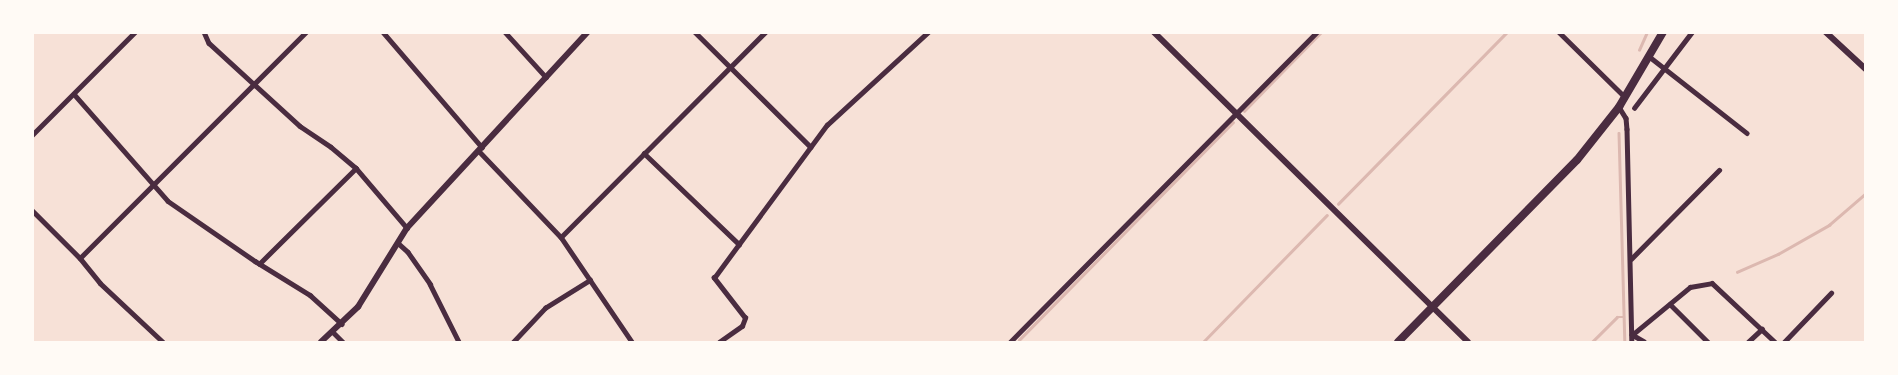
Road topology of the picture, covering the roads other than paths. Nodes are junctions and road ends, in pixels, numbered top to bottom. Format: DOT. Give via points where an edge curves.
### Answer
graph roads {
  1 [pos="135,32"];
  2 [pos="204,32"];
  3 [pos="306,32"];
  4 [pos="383,32"];
  5 [pos="505,32"];
  6 [pos="588,32"];
  7 [pos="695,32"];
  8 [pos="765,32"];
  9 [pos="928,32"];
  10 [pos="1154,32"];
  11 [pos="1316,32"];
  12 [pos="1559,32"];
  13 [pos="1663,32"];
  14 [pos="1692,32"];
  15 [pos="1826,32"];
  16 [pos="1650,56"];
  17 [pos="730,66"];
  18 [pos="1666,66"];
  19 [pos="1866,69"];
  20 [pos="546,77"];
  21 [pos="254,85"];
  22 [pos="74,94"];
  23 [pos="1625,97"];
  24 [pos="1619,107"];
  25 [pos="1634,108"];
  26 [pos="1236,114"];
  27 [pos="1747,133"];
  28 [pos="32,135"];
  29 [pos="811,147"];
  30 [pos="481,149"];
  31 [pos="644,153"];
  32 [pos="356,168"];
  33 [pos="1719,170"];
  34 [pos="152,185"];
  35 [pos="32,210"];
  36 [pos="407,228"];
  37 [pos="561,236"];
  38 [pos="398,243"];
  39 [pos="739,244"];
  40 [pos="80,258"];
  41 [pos="1631,260"];
  42 [pos="259,264"];
  43 [pos="590,280"];
  44 [pos="1831,293"];
  45 [pos="1670,304"];
  46 [pos="1433,308"];
  47 [pos="342,324"];
  48 [pos="1762,329"];
  49 [pos="333,332"];
  50 [pos="1632,335"];
  51 [pos="163,342"];
  52 [pos="322,342"];
  53 [pos="343,342"];
  54 [pos="459,342"];
  55 [pos="513,342"];
  56 [pos="632,342"];
  57 [pos="719,342"];
  58 [pos="1010,342"];
  59 [pos="1398,342"];
  60 [pos="1468,342"];
  61 [pos="1632,342"];
  62 [pos="1644,342"];
  63 [pos="1708,342"];
  64 [pos="1748,342"];
  65 [pos="1775,342"];
  66 [pos="1784,342"];
  1 -- 22 [label="street"];
  2 -- 21 [label="street" via="209,42"];
  3 -- 21 [label="street"];
  4 -- 30 [label="street"];
  5 -- 20 [label="street"];
  6 -- 20 [label="street"];
  7 -- 17 [label="street"];
  8 -- 17 [label="street"];
  9 -- 29 [label="street" via="827,125"];
  10 -- 26 [label="street"];
  11 -- 26 [label="street"];
  12 -- 23 [label="street"];
  13 -- 16 [label="highway"];
  14 -- 18 [label="street"];
  15 -- 19 [label="street"];
  16 -- 18 [label="street"];
  16 -- 23 [label="highway"];
  17 -- 29 [label="street"];
  17 -- 31 [label="street"];
  18 -- 25 [label="street"];
  18 -- 27 [label="street"];
  20 -- 30 [label="street"];
  21 -- 32 [label="street" via="300,126"];
  21 -- 34 [label="street"];
  22 -- 28 [label="street"];
  22 -- 34 [label="street"];
  23 -- 24 [label="highway"];
  24 -- 41 [label="street" via="1626,118 1627,128"];
  24 -- 46 [label="highway" via="1559,180"];
  26 -- 46 [label="street"];
  26 -- 58 [label="street"];
  29 -- 39 [label="street"];
  30 -- 36 [label="street"];
  30 -- 37 [label="street"];
  31 -- 37 [label="street"];
  31 -- 39 [label="street"];
  32 -- 36 [label="street"];
  32 -- 42 [label="street"];
  33 -- 41 [label="street"];
  34 -- 40 [label="street"];
  34 -- 42 [label="street" via="168,201"];
  35 -- 40 [label="street"];
  36 -- 38 [label="street"];
  37 -- 43 [label="street"];
  38 -- 47 [label="street" via="364,298"];
  38 -- 54 [label="street" via="430,284"];
  39 -- 57 [label="street" via="714,278 745,318 742,326"];
  40 -- 51 [label="street" via="100,283"];
  41 -- 50 [label="street"];
  42 -- 47 [label="street" via="310,294"];
  43 -- 55 [label="street" via="545,308"];
  43 -- 56 [label="street"];
  44 -- 66 [label="street"];
  45 -- 48 [label="street" via="1690,287 1712,283"];
  45 -- 50 [label="street"];
  45 -- 63 [label="street"];
  46 -- 59 [label="highway"];
  46 -- 60 [label="street"];
  47 -- 49 [label="street"];
  48 -- 64 [label="street"];
  48 -- 65 [label="street"];
  49 -- 52 [label="street"];
  49 -- 53 [label="street"];
  50 -- 61 [label="street"];
  50 -- 62 [label="street"];
}
